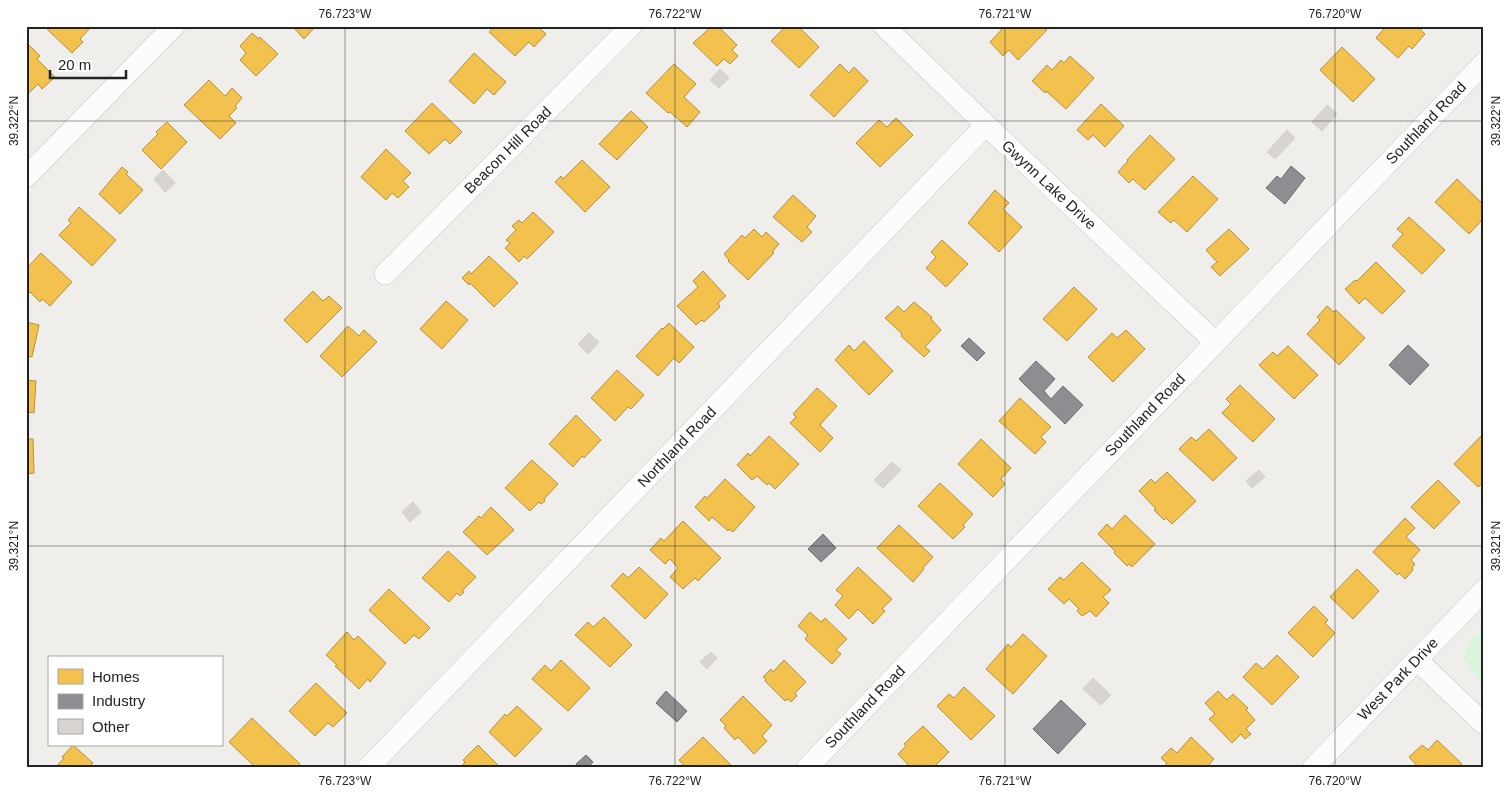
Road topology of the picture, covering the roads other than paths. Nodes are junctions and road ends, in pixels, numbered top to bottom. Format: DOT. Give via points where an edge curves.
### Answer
graph roads {
  1 [pos="174,26"];
  2 [pos="631,26"];
  3 [pos="884,26"];
  4 [pos="1484,63"];
  5 [pos="986,125"];
  6 [pos="26,177"];
  7 [pos="386,274"];
  8 [pos="1215,342"];
  9 [pos="1484,590"];
  10 [pos="1417,660"];
  11 [pos="1484,724"];
  12 [pos="368,768"];
  13 [pos="807,768"];
  14 [pos="1313,768"];
  1 -- 6 [label="street"];
  2 -- 7 [label="street, Beacon Hill Road"];
  3 -- 5 [label="street, Gwynn Lake Drive"];
  4 -- 8 [label="street, Southland Road"];
  5 -- 8 [label="street, Gwynn Lake Drive"];
  5 -- 12 [label="street, Northland Road"];
  8 -- 13 [label="street, Southland Road"];
  9 -- 10 [label="street, West Park Drive"];
  10 -- 11 [label="street"];
  10 -- 14 [label="street, West Park Drive"];
}
